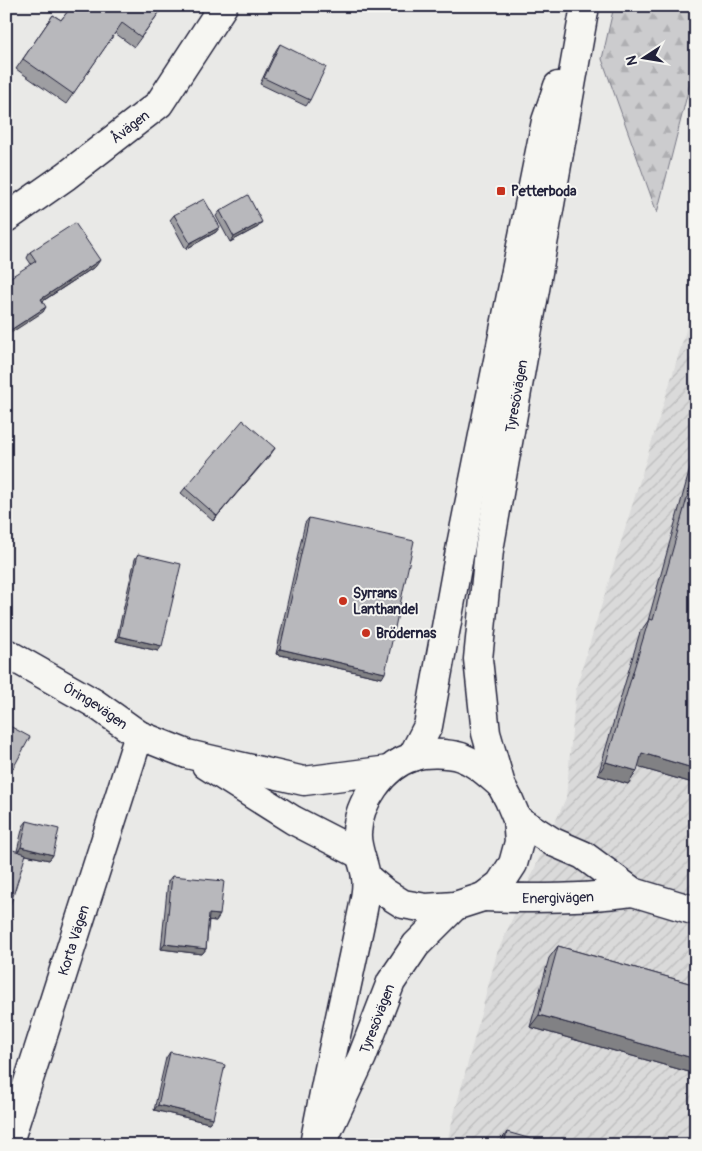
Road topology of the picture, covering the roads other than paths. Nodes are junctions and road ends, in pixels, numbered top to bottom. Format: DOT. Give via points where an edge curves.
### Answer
graph roads {
  1 [pos="223,6"];
  2 [pos="585,6"];
  3 [pos="6,218"];
  4 [pos="6,653"];
  5 [pos="138,734"];
  6 [pos="188,754"];
  7 [pos="400,764"];
  8 [pos="501,785"];
  9 [pos="517,819"];
  10 [pos="363,865"];
  11 [pos="633,892"];
  12 [pos="483,897"];
  13 [pos="455,906"];
  14 [pos="696,911"];
  15 [pos="8,1145"];
  16 [pos="314,1145"];
  17 [pos="321,1145"];
  1 -- 3 [label="main road, Åvägen" via="159,104"];
  2 -- 7 [label="main road, Tyresövägen" via="546,121 428,726"];
  2 -- 8 [label="main road, Tyresövägen" via="488,560 478,659 486,733"];
  4 -- 5 [label="main road, Öringevägen" via="94,703"];
  5 -- 6 [label="main road, Öringevägen"];
  5 -- 15 [label="main road, Korta Vägen"];
  6 -- 7 [label="main road, Öringevägen" via="304,781"];
  6 -- 10 [label="main road, Öringevägen"];
  7 -- 8 [label="main road, Tyresövägen" via="442,753 461,757 482,768"];
  7 -- 10 [label="main road, Tyresövägen" via="372,788 361,810 356,833"];
  8 -- 9 [label="main road, Tyresövägen"];
  9 -- 11 [label="main road, Energivägen" via="553,842 583,855"];
  9 -- 12 [label="main road, Tyresövägen" via="519,842 514,864 500,884"];
  10 -- 13 [label="main road, Tyresövägen" via="384,892 403,904 426,908"];
  10 -- 16 [label="main road, Tyresövägen" via="363,912"];
  11 -- 12 [label="main road, Energivägen" via="533,899"];
  11 -- 14 [label="main road, Energivägen"];
  12 -- 13 [label="main road, Tyresövägen"];
  13 -- 17 [label="main road, Tyresövägen" via="416,945 391,982 362,1057"];
}
